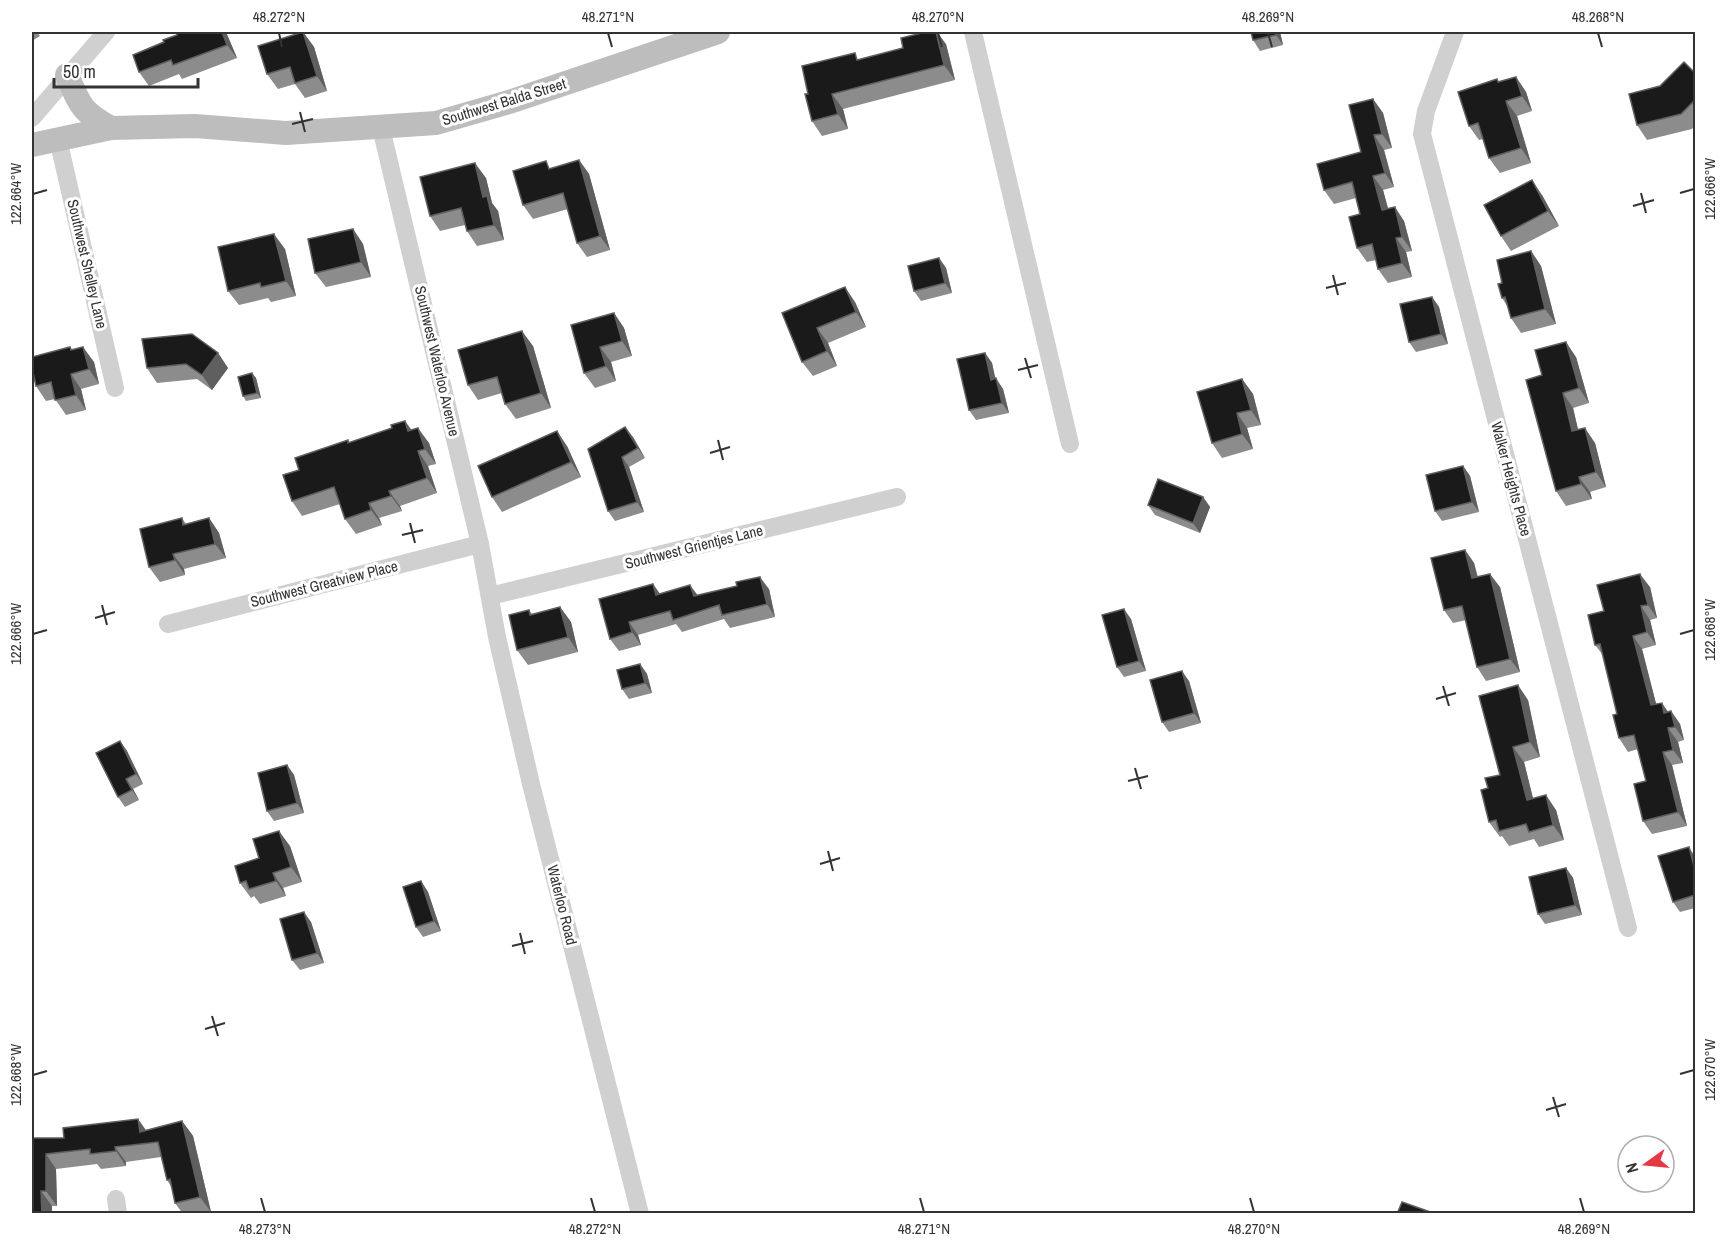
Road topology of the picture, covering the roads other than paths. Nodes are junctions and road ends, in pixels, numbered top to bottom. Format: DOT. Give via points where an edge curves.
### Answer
graph roads {
  1 [pos="106,32"];
  2 [pos="718,32"];
  3 [pos="973,32"];
  4 [pos="1455,32"];
  5 [pos="67,75"];
  6 [pos="32,118"];
  7 [pos="111,128"];
  8 [pos="381,128"];
  9 [pos="58,139"];
  10 [pos="32,145"];
  11 [pos="115,388"];
  12 [pos="1070,444"];
  13 [pos="897,497"];
  14 [pos="480,544"];
  15 [pos="490,596"];
  16 [pos="168,624"];
  17 [pos="1628,928"];
  18 [pos="640,1214"];
  1 -- 5 [label="street"];
  2 -- 8 [label="street, Southwest Balda Street" via="436,123"];
  3 -- 12 [label="street"];
  4 -- 17 [label="street, Walker Heights Place" via="1426,111 1422,134"];
  5 -- 6 [label="street"];
  5 -- 7 [label="street" via="81,106"];
  7 -- 8 [label="street, Southwest Balda Street" via="195,126 286,133"];
  7 -- 9 [label="street, Southwest Balda Street"];
  8 -- 14 [label="street, Southwest Waterloo Avenue"];
  9 -- 10 [label="street, Southwest Balda Street"];
  9 -- 11 [label="street, Southwest Shelley Lane"];
  13 -- 15 [label="street, Southwest Grientjes Lane"];
  14 -- 15 [label="street, Southwest Waterloo Avenue"];
  14 -- 16 [label="street, Southwest Greatview Place"];
  15 -- 18 [label="street, Waterloo Road" via="534,795"];
}
